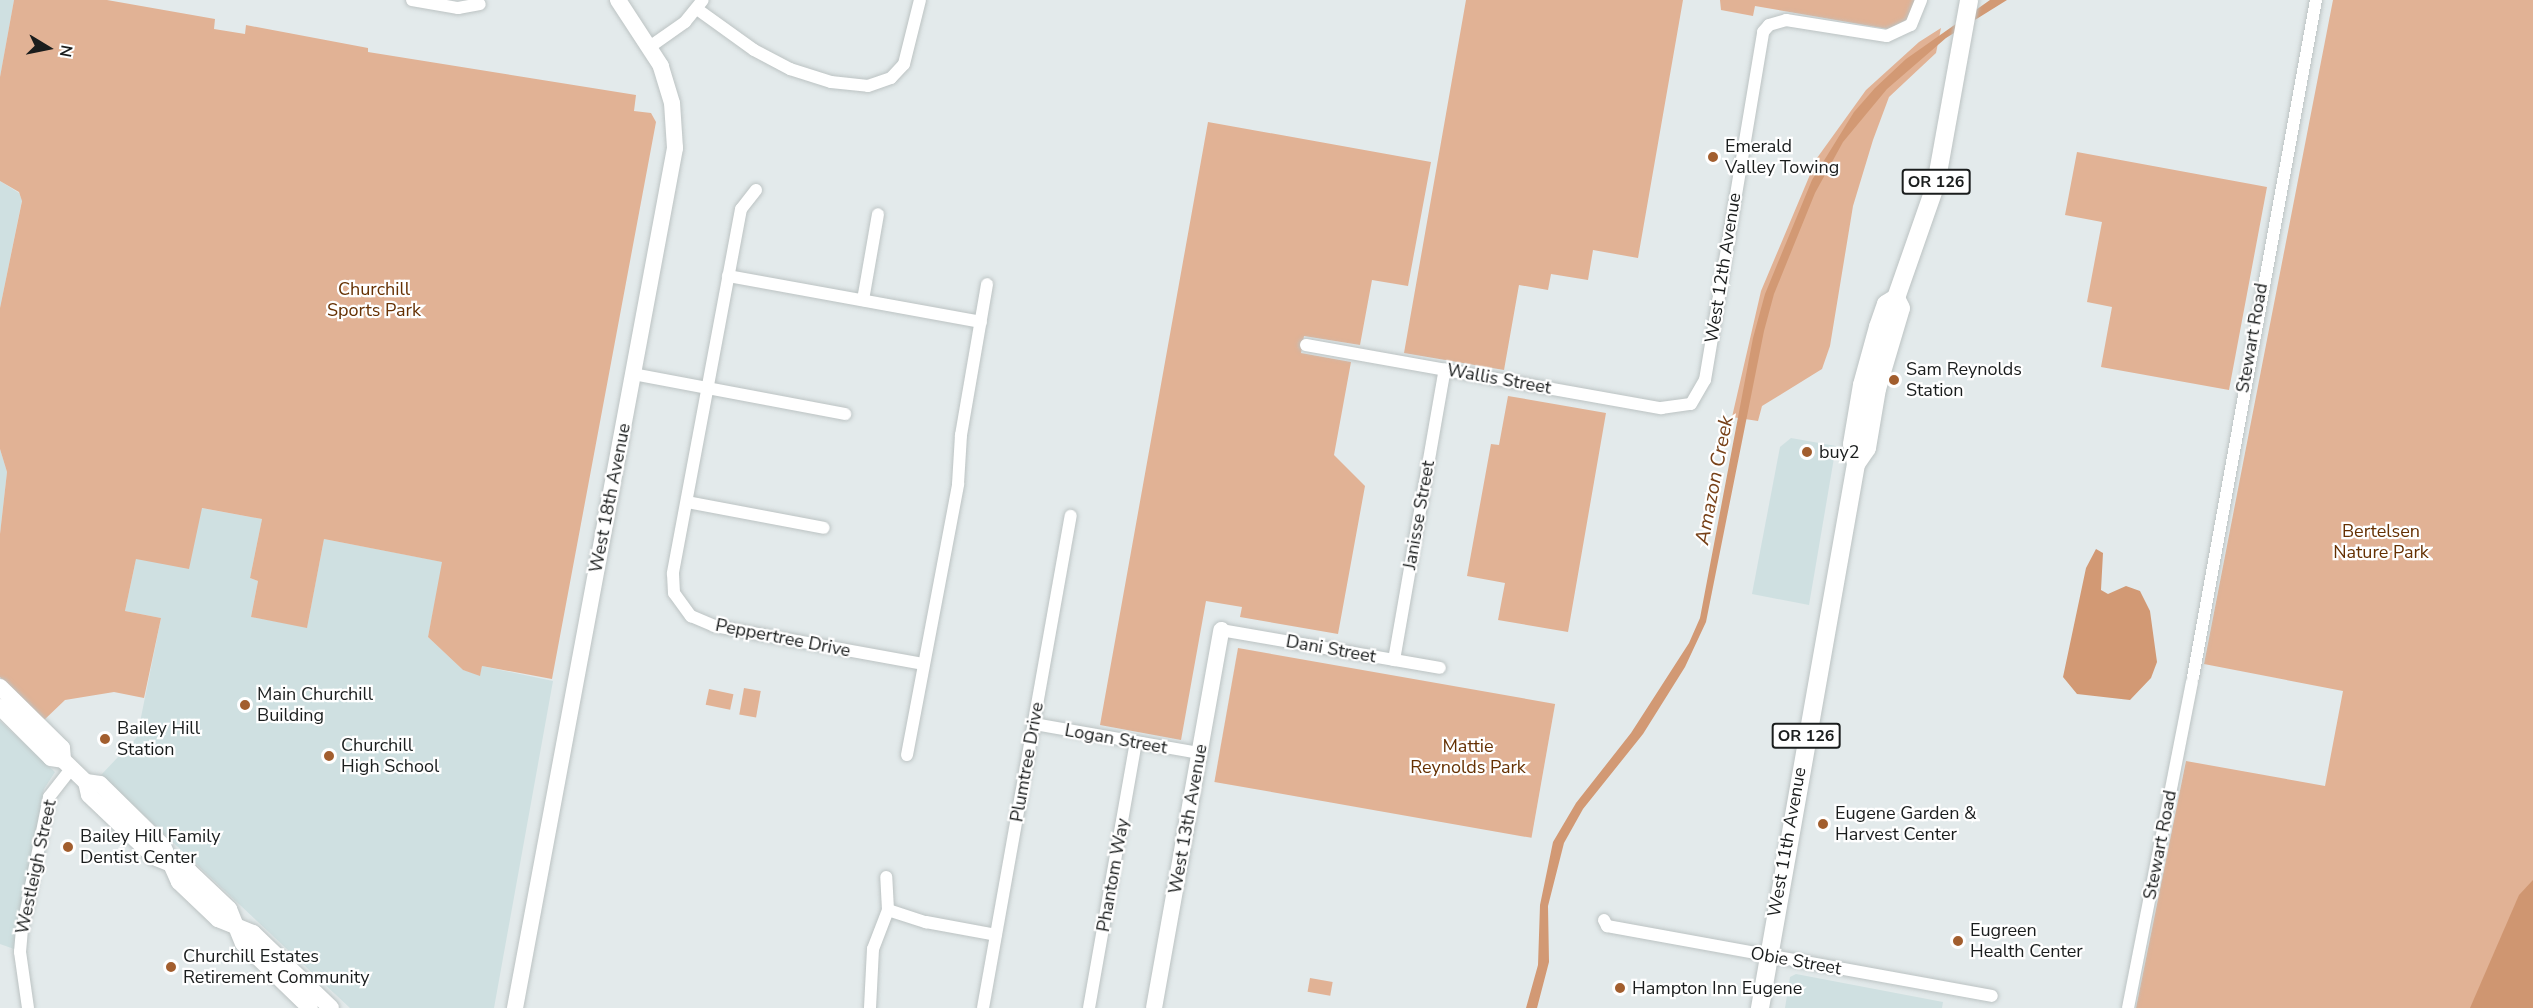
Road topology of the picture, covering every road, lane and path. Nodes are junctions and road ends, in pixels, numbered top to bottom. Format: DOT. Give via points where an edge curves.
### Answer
graph roads {
  1 [pos="412,0"];
  2 [pos="618,0"];
  3 [pos="920,0"];
  4 [pos="1921,0"];
  5 [pos="1969,0"];
  6 [pos="2316,0"];
  7 [pos="480,4"];
  8 [pos="700,4"];
  9 [pos="651,46"];
  10 [pos="756,190"];
  11 [pos="878,214"];
  12 [pos="728,276"];
  13 [pos="987,284"];
  14 [pos="863,300"];
  15 [pos="981,322"];
  16 [pos="1306,345"];
  17 [pos="1445,369"];
  18 [pos="633,374"];
  19 [pos="707,388"];
  20 [pos="1691,404"];
  21 [pos="845,414"];
  22 [pos="687,502"];
  23 [pos="1071,516"];
  24 [pos="824,528"];
  25 [pos="1221,630"];
  26 [pos="1394,660"];
  27 [pos="924,664"];
  28 [pos="1440,668"];
  29 [pos="1,694"];
  30 [pos="1034,724"];
  31 [pos="1136,742"];
  32 [pos="1199,753"];
  33 [pos="907,755"];
  34 [pos="67,764"];
  35 [pos="886,877"];
  36 [pos="888,910"];
  37 [pos="1604,920"];
  38 [pos="238,929"];
  39 [pos="996,934"];
  40 [pos="1769,957"];
  41 [pos="1992,996"];
  42 [pos="28,1008"];
  43 [pos="310,1008"];
  44 [pos="331,1008"];
  45 [pos="515,1008"];
  46 [pos="870,1008"];
  47 [pos="983,1008"];
  48 [pos="1089,1008"];
  49 [pos="1154,1008"];
  50 [pos="1760,1008"];
  51 [pos="2128,1008"];
  1 -- 7 [label="street" via="458,8"];
  2 -- 9 [label="street, West 18th Avenue"];
  3 -- 8 [label="street" via="904,64 891,78 868,86 831,82 789,69 754,50"];
  4 -- 20 [label="street, West 12th Avenue" via="1911,25 1887,36 1786,20 1769,25 1760,42 1706,380"];
  5 -- 40 [label="main road, West 11th Avenue / OR 126" via="1936,184 1896,298 1886,303 1864,375 1851,444 1856,464"];
  6 -- 51 [label="street, Stewart Road" via="2193,680"];
  8 -- 9 [label="street"];
  9 -- 18 [label="street, West 18th Avenue" via="672,103 675,148"];
  10 -- 12 [label="street, Peppertree Drive" via="741,209"];
  11 -- 14 [label="street"];
  12 -- 14 [label="street"];
  12 -- 19 [label="street, Peppertree Drive"];
  13 -- 15 [label="street"];
  14 -- 15 [label="street"];
  15 -- 27 [label="street" via="961,435 958,484"];
  16 -- 17 [label="street, Wallis Street"];
  17 -- 20 [label="street, Wallis Street" via="1671,410"];
  17 -- 26 [label="street, Janisse Street"];
  18 -- 19 [label="street"];
  18 -- 45 [label="street, West 18th Avenue"];
  19 -- 21 [label="street"];
  19 -- 22 [label="street, Peppertree Drive"];
  22 -- 24 [label="street"];
  22 -- 27 [label="street, Peppertree Drive" via="673,584 677,601 691,616 714,626"];
  23 -- 30 [label="street, Plumtree Drive"];
  25 -- 26 [label="street, Dani Street"];
  25 -- 32 [label="street, West 13th Avenue"];
  26 -- 28 [label="street, Dani Street"];
  27 -- 33 [label="street"];
  29 -- 34 [label="street" via="62,748"];
  30 -- 31 [label="street, Logan Street"];
  30 -- 39 [label="street, Plumtree Drive"];
  31 -- 32 [label="street, Logan Street"];
  31 -- 48 [label="street, Phantom Way"];
  32 -- 49 [label="street, West 13th Avenue"];
  34 -- 38 [label="street" via="86,782 100,784 163,846 168,864 195,877 229,909"];
  34 -- 42 [label="street, Westleigh Street" via="49,797 22,930 20,952"];
  35 -- 36 [label="street"];
  36 -- 39 [label="street" via="926,922"];
  36 -- 46 [label="street" via="873,949"];
  37 -- 40 [label="street, Obie Street" via="1607,926"];
  38 -- 43 [label="street" via="243,943"];
  38 -- 44 [label="street" via="254,933"];
  39 -- 47 [label="street, Plumtree Drive"];
  40 -- 41 [label="street, Obie Street"];
  40 -- 50 [label="main road, West 11th Avenue / OR 126"];
}
